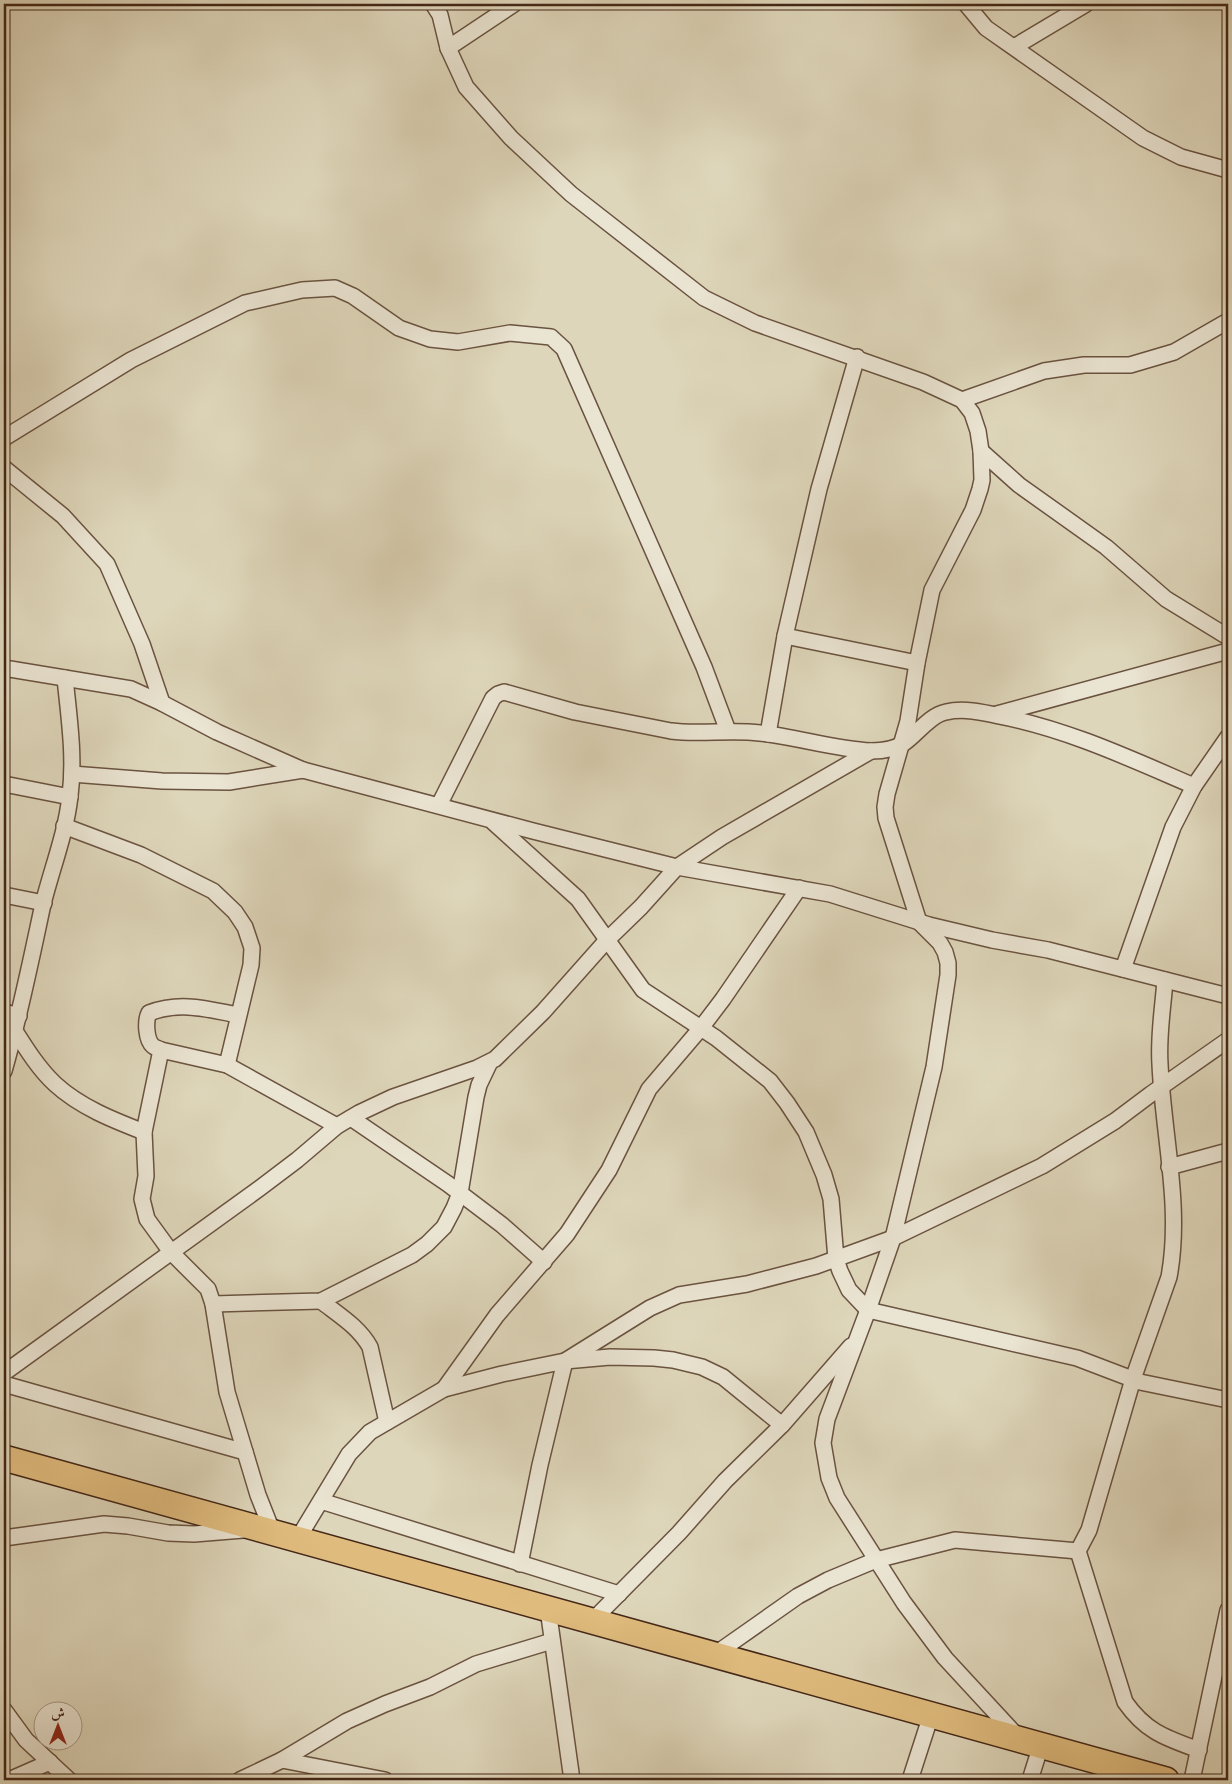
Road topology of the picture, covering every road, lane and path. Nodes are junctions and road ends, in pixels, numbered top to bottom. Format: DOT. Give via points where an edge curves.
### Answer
graph roads {
  1 [pos="433,4"];
  2 [pos="514,4"];
  3 [pos="966,4"];
  4 [pos="1086,4"];
  5 [pos="1014,47"];
  6 [pos="448,48"];
  7 [pos="1228,170"];
  8 [pos="1228,321"];
  9 [pos="857,358"];
  10 [pos="962,400"];
  11 [pos="4,438"];
  12 [pos="981,451"];
  13 [pos="4,468"];
  14 [pos="785,636"];
  15 [pos="1228,637"];
  16 [pos="1228,651"];
  17 [pos="917,663"];
  18 [pos="4,668"];
  19 [pos="66,678"];
  20 [pos="162,703"];
  21 [pos="994,715"];
  22 [pos="728,731"];
  23 [pos="768,734"];
  24 [pos="1228,737"];
  25 [pos="902,745"];
  26 [pos="871,751"];
  27 [pos="303,770"];
  28 [pos="72,774"];
  29 [pos="4,784"];
  30 [pos="1194,786"];
  31 [pos="70,797"];
  32 [pos="439,805"];
  33 [pos="490,819"];
  34 [pos="64,826"];
  35 [pos="677,867"];
  36 [pos="799,888"];
  37 [pos="4,895"];
  38 [pos="44,903"];
  39 [pos="919,922"];
  40 [pos="607,940"];
  41 [pos="1123,969"];
  42 [pos="1165,980"];
  43 [pos="1228,996"];
  44 [pos="4,1012"];
  45 [pos="238,1015"];
  46 [pos="19,1016"];
  47 [pos="701,1028"];
  48 [pos="15,1031"];
  49 [pos="1228,1040"];
  50 [pos="161,1050"];
  51 [pos="488,1064"];
  52 [pos="227,1065"];
  53 [pos="4,1071"];
  54 [pos="1161,1086"];
  55 [pos="351,1118"];
  56 [pos="337,1126"];
  57 [pos="144,1132"];
  58 [pos="1228,1151"];
  59 [pos="1170,1168"];
  60 [pos="460,1193"];
  61 [pos="893,1238"];
  62 [pos="171,1252"];
  63 [pos="836,1258"];
  64 [pos="544,1262"];
  65 [pos="320,1301"];
  66 [pos="213,1304"];
  67 [pos="868,1310"];
  68 [pos="858,1338"];
  69 [pos="565,1362"];
  70 [pos="4,1374"];
  71 [pos="1132,1379"];
  72 [pos="4,1384"];
  73 [pos="444,1389"];
  74 [pos="1228,1400"];
  75 [pos="388,1422"];
  76 [pos="782,1425"];
  77 [pos="245,1452"];
  78 [pos="4,1458"];
  79 [pos="321,1501"];
  80 [pos="266,1531"];
  81 [pos="4,1538"];
  82 [pos="297,1540"];
  83 [pos="1078,1551"];
  84 [pos="876,1560"];
  85 [pos="520,1564"];
  86 [pos="619,1594"];
  87 [pos="548,1609"];
  88 [pos="1228,1610"];
  89 [pos="592,1621"];
  90 [pos="552,1641"];
  91 [pos="714,1654"];
  92 [pos="4,1710"];
  93 [pos="932,1715"];
  94 [pos="1031,1742"];
  95 [pos="1199,1750"];
  96 [pos="282,1760"];
  97 [pos="50,1762"];
  98 [pos="9,1780"];
  99 [pos="69,1780"];
  100 [pos="240,1780"];
  101 [pos="385,1780"];
  102 [pos="572,1780"];
  103 [pos="910,1780"];
  104 [pos="1030,1780"];
  105 [pos="1166,1780"];
  106 [pos="1192,1780"];
  1 -- 6 [label="street" via="440,14"];
  2 -- 6 [label="street"];
  3 -- 5 [label="street" via="986,28"];
  4 -- 5 [label="street"];
  5 -- 7 [label="street" via="1144,138 1181,157"];
  6 -- 9 [label="street" via="466,87 511,138 571,194 704,298 755,323"];
  8 -- 10 [label="street" via="1174,352 1130,365 1084,365 1044,371"];
  9 -- 10 [label="street"];
  9 -- 14 [label="street" via="819,489"];
  10 -- 12 [label="street" via="972,412"];
  11 -- 22 [label="street" via="131,360 245,303 302,290 335,288 353,296 399,328 430,339 458,342 510,333 551,337 568,358 704,666"];
  12 -- 15 [label="street" via="1019,486 1106,547 1166,599"];
  12 -- 17 [label="street" via="982,480 978,497 932,590"];
  13 -- 20 [label="street" via="63,516 107,564 142,644"];
  14 -- 17 [label="street"];
  14 -- 23 [label="street"];
  16 -- 21 [label="street"];
  17 -- 25 [label="street"];
  18 -- 19 [label="street"];
  19 -- 20 [label="street" via="131,689"];
  19 -- 28 [label="street"];
  20 -- 27 [label="street" via="217,732"];
  21 -- 25 [label="street" via="944,712"];
  21 -- 30 [label="street" via="1026,721 1097,745"];
  22 -- 23 [label="street"];
  22 -- 32 [label="street" via="670,732 575,712 511,693 498,694 493,698"];
  23 -- 26 [label="street"];
  24 -- 30 [label="street"];
  25 -- 26 [label="street"];
  25 -- 39 [label="street" via="887,794 886,818"];
  26 -- 35 [label="street"];
  27 -- 28 [label="street" via="229,782"];
  27 -- 32 [label="street"];
  28 -- 31 [label="street"];
  29 -- 31 [label="street"];
  30 -- 41 [label="street" via="1173,827"];
  31 -- 34 [label="street"];
  32 -- 33 [label="street"];
  33 -- 35 [label="street"];
  33 -- 40 [label="street" via="573,894"];
  34 -- 38 [label="street"];
  34 -- 45 [label="street" via="141,855 213,891 235,912 246,927 252,948"];
  35 -- 36 [label="street"];
  35 -- 40 [label="street"];
  36 -- 39 [label="street" via="830,894"];
  36 -- 47 [label="street"];
  37 -- 38 [label="street"];
  38 -- 46 [label="street"];
  39 -- 41 [label="street"];
  39 -- 61 [label="street" via="945,952 948,975 934,1067"];
  40 -- 47 [label="street" via="642,990"];
  40 -- 51 [label="street" via="543,1012"];
  41 -- 42 [label="street"];
  42 -- 43 [label="street"];
  42 -- 54 [label="street" via="1160,1045"];
  44 -- 46 [label="street"];
  45 -- 50 [label="street" via="184,1006 149,1013 146,1018 148,1038"];
  45 -- 52 [label="street"];
  46 -- 48 [label="street"];
  47 -- 63 [label="street" via="770,1081 806,1132 831,1199"];
  47 -- 64 [label="street" via="649,1089 609,1170 568,1234"];
  48 -- 53 [label="street"];
  48 -- 57 [label="street" via="54,1084 78,1102"];
  49 -- 54 [label="street"];
  50 -- 52 [label="street"];
  50 -- 57 [label="street"];
  51 -- 55 [label="street" via="393,1097"];
  51 -- 60 [label="street" via="476,1097"];
  52 -- 56 [label="street"];
  54 -- 59 [label="street"];
  54 -- 61 [label="street" via="1115,1122 1042,1166"];
  55 -- 56 [label="street"];
  55 -- 60 [label="street"];
  56 -- 62 [label="street" via="297,1160"];
  57 -- 62 [label="street" via="146,1176 142,1199 148,1220"];
  58 -- 59 [label="street"];
  59 -- 71 [label="street" via="1174,1248 1169,1277"];
  60 -- 64 [label="street"];
  60 -- 65 [label="street" via="444,1227 428,1244"];
  61 -- 63 [label="street"];
  61 -- 67 [label="street"];
  62 -- 66 [label="street" via="208,1289"];
  62 -- 70 [label="street"];
  63 -- 67 [label="street" via="849,1290"];
  63 -- 69 [label="street" via="747,1284 665,1300"];
  64 -- 73 [label="street" via="497,1315"];
  65 -- 66 [label="street"];
  65 -- 75 [label="street" via="356,1328 370,1347"];
  66 -- 77 [label="street" via="227,1392"];
  67 -- 68 [label="street"];
  67 -- 71 [label="street" via="1077,1358"];
  68 -- 76 [label="street"];
  68 -- 84 [label="street" via="827,1419 822,1443 836,1498"];
  69 -- 73 [label="street"];
  69 -- 76 [label="street" via="630,1357 690,1363 723,1377"];
  69 -- 85 [label="street"];
  71 -- 74 [label="street"];
  71 -- 83 [label="street" via="1089,1530"];
  72 -- 77 [label="street"];
  73 -- 75 [label="street"];
  75 -- 79 [label="street" via="370,1432 348,1454"];
  76 -- 86 [label="street"];
  77 -- 80 [label="street"];
  78 -- 80 [label="highway"];
  79 -- 82 [label="street"];
  79 -- 85 [label="street"];
  80 -- 81 [label="street" via="168,1533 104,1524"];
  80 -- 82 [label="highway"];
  82 -- 87 [label="highway"];
  83 -- 84 [label="street" via="955,1540"];
  83 -- 95 [label="street" via="1125,1702 1148,1728"];
  84 -- 91 [label="street" via="798,1596"];
  84 -- 94 [label="street" via="945,1658"];
  85 -- 86 [label="street"];
  86 -- 89 [label="street"];
  87 -- 89 [label="highway"];
  87 -- 90 [label="street"];
  88 -- 95 [label="street"];
  89 -- 91 [label="highway"];
  90 -- 96 [label="street" via="476,1664 430,1687 385,1704"];
  90 -- 102 [label="street"];
  91 -- 93 [label="highway"];
  92 -- 97 [label="street" via="26,1740"];
  93 -- 94 [label="highway"];
  93 -- 103 [label="street"];
  94 -- 104 [label="street"];
  94 -- 105 [label="highway"];
  95 -- 106 [label="street"];
  96 -- 100 [label="street"];
  96 -- 101 [label="street"];
  97 -- 98 [label="street"];
  97 -- 99 [label="street"];
}
